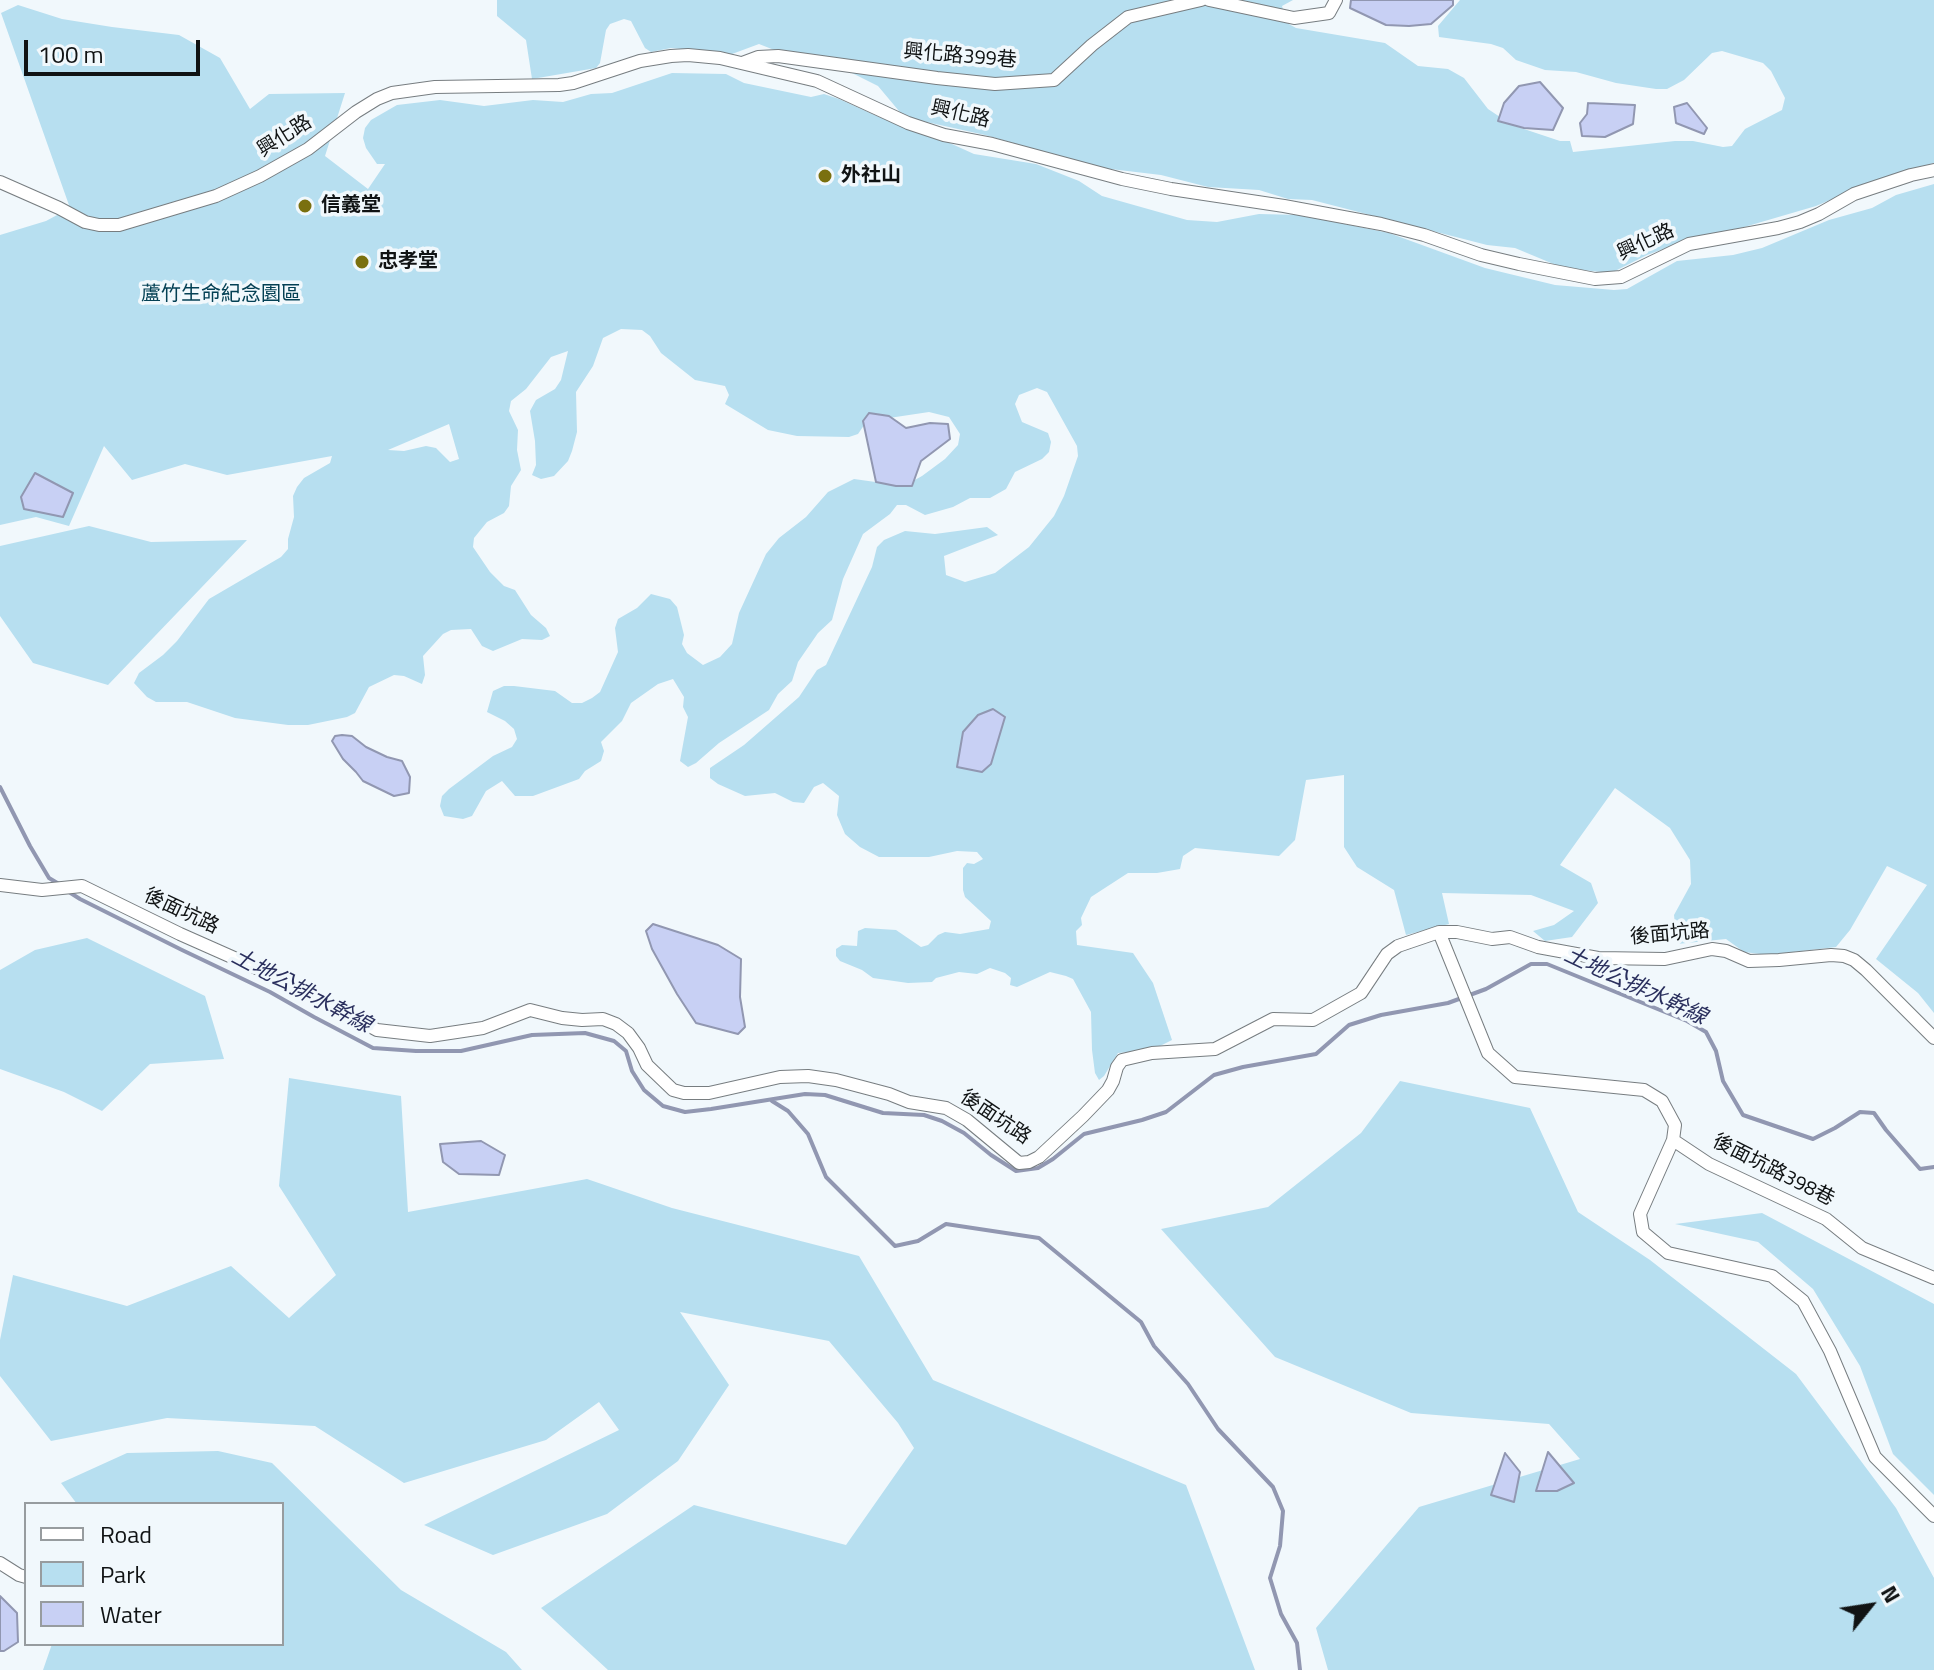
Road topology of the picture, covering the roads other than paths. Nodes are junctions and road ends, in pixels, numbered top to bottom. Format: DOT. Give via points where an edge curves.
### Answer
graph roads {
  1 [pos="1201,0"];
  2 [pos="1209,0"];
  3 [pos="1336,0"];
  4 [pos="742,63"];
  5 [pos="1934,170"];
  6 [pos="0,182"];
  7 [pos="0,885"];
  8 [pos="1439,932"];
  9 [pos="1934,1038"];
  10 [pos="1673,1140"];
  11 [pos="1934,1278"];
  12 [pos="1934,1516"];
  13 [pos="0,1563"];
  14 [pos="24,1576"];
  1 -- 4 [label="street, 興化路399巷" via="1128,17 1054,80 995,84 778,56"];
  2 -- 3 [label="street" via="1294,18 1329,13"];
  4 -- 5 [label="street, 興化路" via="817,81 944,135 1171,189 1381,224 1481,255 1595,279 1621,277 1689,244 1800,222 1854,194"];
  4 -- 6 [label="street, 興化路" via="671,56 559,85 392,93 260,176 201,201 119,225 85,222"];
  7 -- 8 [label="street, 後面坑路" via="93,890 377,1030 430,1036 483,1028 530,1010 562,1018 603,1019 628,1033 647,1065 673,1090 709,1093 780,1077 836,1080 946,1108 1019,1163 1039,1157 1083,1116 1108,1090 1122,1060 1215,1049 1273,1019 1313,1020 1361,993 1398,946"];
  8 -- 9 [label="street, 後面坑路" via="1510,937 1598,958 1665,959 1712,949 1749,961 1844,956 1866,970"];
  8 -- 10 [label="street" via="1488,1053 1515,1077 1644,1090 1662,1101 1675,1125"];
  10 -- 11 [label="street, 後面坑路398巷" via="1709,1164 1826,1219 1862,1248"];
  10 -- 12 [label="street" via="1640,1214 1643,1232 1668,1253 1772,1276 1803,1301 1875,1457"];
  13 -- 14 [label="street"];
}
